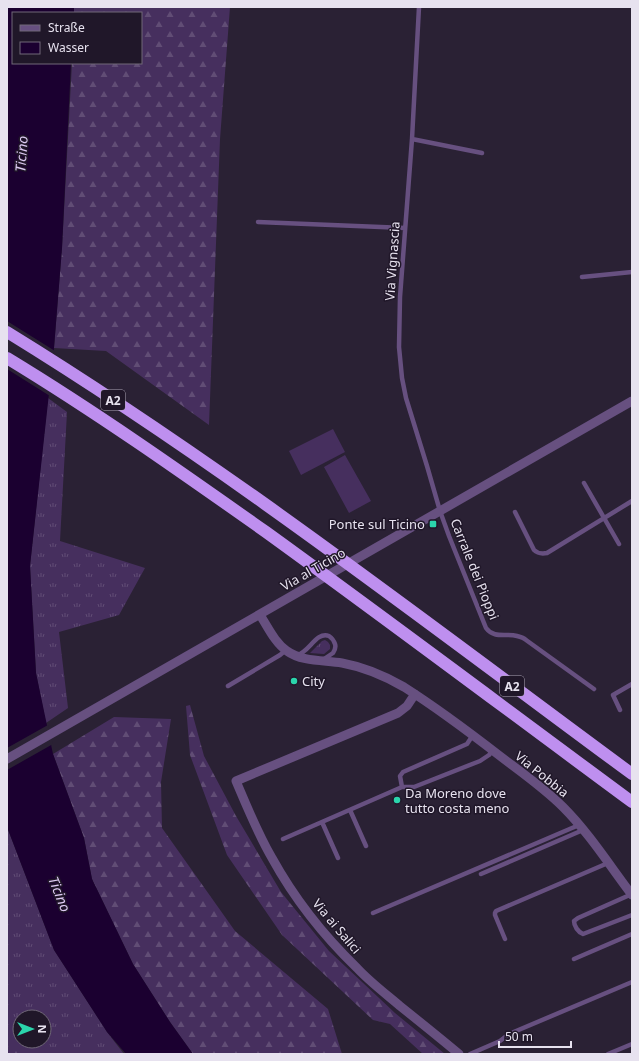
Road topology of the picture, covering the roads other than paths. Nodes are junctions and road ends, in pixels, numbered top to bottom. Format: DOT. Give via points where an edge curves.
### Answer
graph roads {
  1 [pos="419,7"];
  2 [pos="412,139"];
  3 [pos="482,153"];
  4 [pos="258,222"];
  5 [pos="405,228"];
  6 [pos="632,272"];
  7 [pos="582,277"];
  8 [pos="7,332"];
  9 [pos="7,358"];
  10 [pos="632,401"];
  11 [pos="584,483"];
  12 [pos="632,501"];
  13 [pos="440,511"];
  14 [pos="515,512"];
  15 [pos="604,518"];
  16 [pos="618,544"];
  17 [pos="260,615"];
  18 [pos="289,652"];
  19 [pos="320,660"];
  20 [pos="632,684"];
  21 [pos="228,686"];
  22 [pos="594,689"];
  23 [pos="415,694"];
  24 [pos="620,710"];
  25 [pos="473,735"];
  26 [pos="492,750"];
  27 [pos="7,759"];
  28 [pos="582,766"];
  29 [pos="632,774"];
  30 [pos="402,787"];
  31 [pos="632,802"];
  32 [pos="632,808"];
  33 [pos="350,810"];
  34 [pos="322,822"];
  35 [pos="581,828"];
  36 [pos="283,839"];
  37 [pos="366,846"];
  38 [pos="338,858"];
  39 [pos="608,863"];
  40 [pos="481,874"];
  41 [pos="632,895"];
  42 [pos="374,913"];
  43 [pos="632,915"];
  44 [pos="632,934"];
  45 [pos="505,939"];
  46 [pos="574,959"];
  47 [pos="632,982"];
  48 [pos="632,1044"];
  49 [pos="459,1054"];
  50 [pos="470,1054"];
  51 [pos="608,1054"];
  1 -- 2 [label="lane, Via Vignascia"];
  2 -- 3 [label="lane"];
  2 -- 5 [label="lane, Via Vignascia"];
  4 -- 5 [label="lane"];
  5 -- 13 [label="lane, Via Vignascia" via="400,297 402,378"];
  6 -- 7 [label="lane"];
  8 -- 29 [label="highway, A2" via="216,470"];
  9 -- 28 [label="highway, A2" via="112,426 304,559"];
  10 -- 13 [label="street, Via al Ticino"];
  11 -- 15 [label="lane"];
  12 -- 15 [label="lane"];
  13 -- 17 [label="street, Via al Ticino"];
  13 -- 22 [label="lane, Carrale dei Pioppi" via="486,628 493,634 522,637"];
  14 -- 15 [label="lane" via="534,550 541,554 547,553"];
  15 -- 16 [label="lane"];
  17 -- 18 [label="street" via="282,647"];
  17 -- 27 [label="street, Via al Ticino"];
  18 -- 19 [label="street, Via Pobbia"];
  18 -- 19 [label="lane" via="303,653 320,636 327,636 335,643 335,650 331,656"];
  18 -- 21 [label="lane"];
  19 -- 23 [label="street, Via Pobbia" via="376,673"];
  20 -- 24 [label="lane" via="613,695"];
  23 -- 25 [label="street, Via Pobbia"];
  23 -- 49 [label="street, Via ai Salici" via="407,706 398,713 236,781 257,831 284,878 312,918 357,969"];
  25 -- 26 [label="street, Via Pobbia"];
  25 -- 30 [label="lane" via="466,744 403,772 400,779"];
  26 -- 30 [label="lane" via="480,761 414,787"];
  26 -- 35 [label="street, Via Pobbia" via="552,797"];
  28 -- 31 [label="highway, A2"];
  28 -- 32 [label="highway, A2"];
  30 -- 33 [label="lane"];
  33 -- 34 [label="lane"];
  33 -- 37 [label="lane"];
  34 -- 36 [label="lane"];
  34 -- 38 [label="lane"];
  35 -- 39 [label="street, Via Pobbia"];
  35 -- 40 [label="lane"];
  35 -- 42 [label="lane"];
  39 -- 41 [label="street, Via Pobbia"];
  39 -- 45 [label="lane" via="496,911 495,915"];
  41 -- 43 [label="lane" via="578,918 574,923 582,934"];
  44 -- 46 [label="lane"];
  47 -- 50 [label="lane" via="509,1034 500,1041"];
  48 -- 51 [label="lane"];
}
